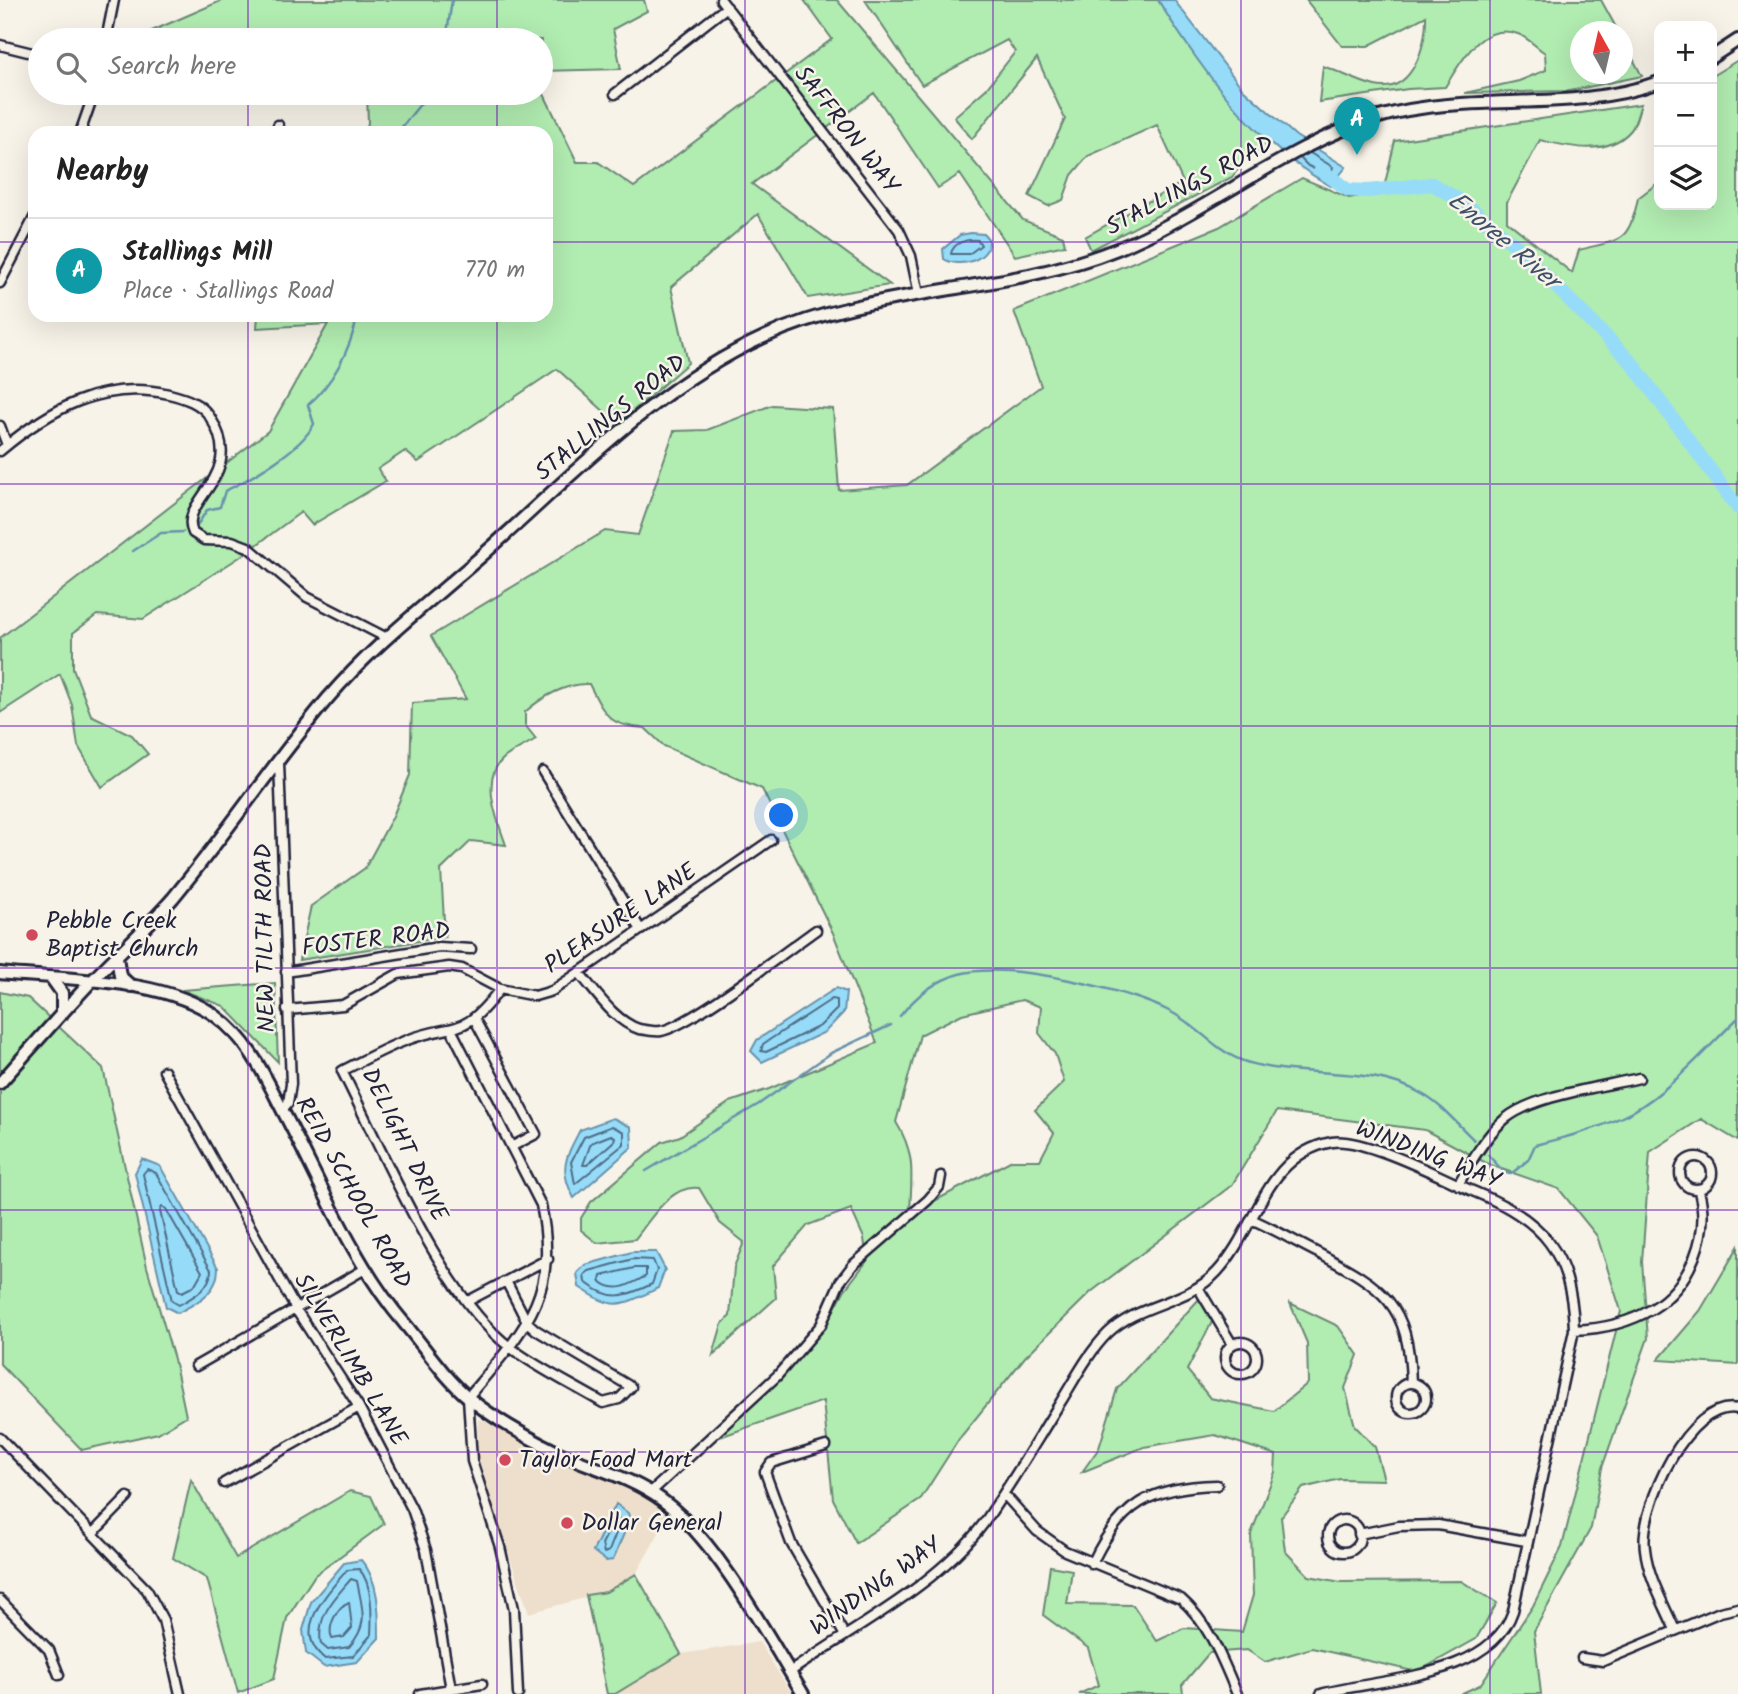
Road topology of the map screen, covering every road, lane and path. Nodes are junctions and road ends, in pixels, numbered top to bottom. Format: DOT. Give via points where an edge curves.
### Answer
graph roads {
  1 [pos="114,0"];
  2 [pos="724,3"];
  3 [pos="108,28"];
  4 [pos="1738,40"];
  5 [pos="0,45"];
  6 [pos="28,52"];
  7 [pos="1717,54"];
  8 [pos="1654,83"];
  9 [pos="615,94"];
  10 [pos="90,105"];
  11 [pos="82,126"];
  12 [pos="28,229"];
  13 [pos="0,283"];
  14 [pos="919,294"];
  15 [pos="0,426"];
  16 [pos="4,448"];
  17 [pos="387,638"];
  18 [pos="279,762"];
  19 [pos="543,772"];
  20 [pos="771,840"];
  21 [pos="641,930"];
  22 [pos="816,930"];
  23 [pos="471,949"];
  24 [pos="117,957"];
  25 [pos="286,972"];
  26 [pos="0,973"];
  27 [pos="580,974"];
  28 [pos="52,979"];
  29 [pos="90,982"];
  30 [pos="131,986"];
  31 [pos="500,989"];
  32 [pos="287,1010"];
  33 [pos="62,1014"];
  34 [pos="475,1020"];
  35 [pos="452,1031"];
  36 [pos="164,1070"];
  37 [pos="1639,1078"];
  38 [pos="0,1083"];
  39 [pos="282,1110"];
  40 [pos="511,1147"];
  41 [pos="941,1176"];
  42 [pos="1458,1185"];
  43 [pos="1699,1191"];
  44 [pos="1251,1219"];
  45 [pos="548,1259"];
  46 [pos="365,1269"];
  47 [pos="506,1281"];
  48 [pos="1199,1289"];
  49 [pos="468,1301"];
  50 [pos="297,1311"];
  51 [pos="527,1322"];
  52 [pos="1574,1331"];
  53 [pos="1232,1345"];
  54 [pos="510,1347"];
  55 [pos="196,1366"];
  56 [pos="1411,1383"];
  57 [pos="468,1397"];
  58 [pos="359,1407"];
  59 [pos="1738,1409"];
  60 [pos="0,1438"];
  61 [pos="826,1446"];
  62 [pos="223,1483"];
  63 [pos="1217,1485"];
  64 [pos="651,1492"];
  65 [pos="1004,1494"];
  66 [pos="128,1497"];
  67 [pos="93,1532"];
  68 [pos="1359,1534"];
  69 [pos="1526,1541"];
  70 [pos="1092,1564"];
  71 [pos="0,1601"];
  72 [pos="1738,1608"];
  73 [pos="1675,1630"];
  74 [pos="844,1634"];
  75 [pos="1582,1658"];
  76 [pos="790,1672"];
  77 [pos="59,1675"];
  78 [pos="482,1684"];
  79 [pos="451,1689"];
  80 [pos="180,1694"];
  81 [pos="420,1694"];
  82 [pos="518,1694"];
  83 [pos="803,1694"];
  84 [pos="1237,1694"];
  85 [pos="1321,1694"];
  1 -- 3 [label="street"];
  2 -- 9 [label="street"];
  2 -- 14 [label="street, SAFFRON WAY" via="899,230 911,256"];
  4 -- 7 [label="street"];
  5 -- 6 [label="street"];
  8 -- 14 [label="street, STALLINGS ROAD" via="1591,99 1476,103 1377,117 1327,138 1152,234 1085,261"];
  10 -- 11 [label="street"];
  12 -- 13 [label="street"];
  14 -- 17 [label="street, STALLINGS ROAD" via="846,308 792,325 694,375 655,403"];
  15 -- 16 [label="street"];
  16 -- 17 [label="street" via="99,392 146,391 192,401 210,416 224,454 192,516 193,533 204,540 248,547 307,597"];
  17 -- 18 [label="street, STALLINGS ROAD" via="330,696"];
  18 -- 24 [label="street, STALLINGS ROAD" via="171,900"];
  18 -- 25 [label="street, NEW TILTH ROAD"];
  19 -- 21 [label="street"];
  20 -- 21 [label="street, PLEASURE LANE"];
  21 -- 27 [label="street, PLEASURE LANE"];
  22 -- 27 [label="street" via="691,1017 660,1031 629,1024"];
  23 -- 25 [label="street, FOSTER ROAD" via="439,947"];
  24 -- 29 [label="street, STALLINGS ROAD"];
  24 -- 30 [label="street" via="120,976"];
  25 -- 32 [label="street, NEW TILTH ROAD"];
  26 -- 28 [label="street, REID SCHOOL ROAD"];
  27 -- 31 [label="street, PLEASURE LANE" via="535,996"];
  28 -- 29 [label="street, REID SCHOOL ROAD"];
  28 -- 33 [label="street" via="62,993"];
  29 -- 30 [label="street, REID SCHOOL ROAD"];
  29 -- 33 [label="street, STALLINGS ROAD"];
  30 -- 39 [label="street, REID SCHOOL ROAD" via="179,996 225,1023 251,1052"];
  31 -- 32 [label="street, PLEASURE LANE" via="462,969 424,969 383,981 343,1005"];
  31 -- 34 [label="street, DELIGHT DRIVE"];
  32 -- 39 [label="street, NEW TILTH ROAD" via="291,1096"];
  33 -- 38 [label="street, STALLINGS ROAD"];
  34 -- 35 [label="street, DELIGHT DRIVE"];
  34 -- 40 [label="street" via="536,1134"];
  35 -- 40 [label="street"];
  35 -- 49 [label="street, DELIGHT DRIVE" via="409,1039 342,1071 441,1265"];
  36 -- 50 [label="street, SILVERLIMB LANE"];
  37 -- 42 [label="street" via="1542,1102 1514,1114 1496,1129"];
  39 -- 46 [label="street, REID SCHOOL ROAD"];
  40 -- 45 [label="street" via="541,1205"];
  41 -- 64 [label="street" via="928,1200 844,1275 821,1325 776,1376"];
  42 -- 44 [label="street, WINDING WAY" via="1359,1143 1334,1142 1287,1164"];
  42 -- 52 [label="street, WINDING WAY" via="1515,1210 1547,1237 1567,1277"];
  43 -- 43 [label="street" via="1712,1171 1708,1161 1697,1157 1685,1162 1681,1175 1686,1185"];
  43 -- 52 [label="street" via="1699,1247 1670,1294 1632,1318"];
  44 -- 48 [label="street, WINDING WAY" via="1228,1259"];
  44 -- 56 [label="street" via="1381,1291 1404,1328"];
  45 -- 47 [label="street"];
  45 -- 51 [label="street" via="543,1287"];
  46 -- 50 [label="street"];
  46 -- 57 [label="street, REID SCHOOL ROAD" via="402,1321"];
  47 -- 49 [label="street"];
  47 -- 51 [label="street"];
  48 -- 53 [label="street"];
  48 -- 65 [label="street, WINDING WAY" via="1130,1318 1107,1334"];
  49 -- 54 [label="street, DELIGHT DRIVE"];
  50 -- 55 [label="street"];
  50 -- 58 [label="street, SILVERLIMB LANE"];
  51 -- 54 [label="street"];
  51 -- 54 [label="street, DELIGHT DRIVE" via="631,1387 619,1399 603,1403"];
  52 -- 69 [label="street, WINDING WAY"];
  54 -- 57 [label="street"];
  57 -- 64 [label="street, REID SCHOOL ROAD" via="538,1442"];
  57 -- 82 [label="street" via="472,1461 500,1546 514,1609"];
  58 -- 62 [label="street"];
  58 -- 79 [label="street, SILVERLIMB LANE" via="412,1509 426,1549"];
  59 -- 73 [label="street" via="1722,1407 1698,1425 1664,1470 1650,1509 1644,1547"];
  60 -- 67 [label="street"];
  61 -- 74 [label="street" via="771,1463 765,1472 791,1543"];
  63 -- 70 [label="street" via="1170,1490 1133,1507 1107,1532"];
  64 -- 76 [label="street, REID SCHOOL ROAD" via="705,1544"];
  65 -- 70 [label="street" via="1045,1538"];
  65 -- 74 [label="street, WINDING WAY" via="950,1561"];
  66 -- 67 [label="street"];
  67 -- 80 [label="street" via="152,1598 165,1629"];
  68 -- 69 [label="street" via="1438,1525"];
  69 -- 85 [label="street, WINDING WAY" via="1513,1611 1493,1642 1436,1671"];
  70 -- 84 [label="street" via="1168,1591 1188,1604 1220,1653"];
  71 -- 77 [label="street" via="48,1650"];
  72 -- 73 [label="street"];
  73 -- 75 [label="street" via="1603,1661"];
  74 -- 76 [label="street, WINDING WAY"];
  76 -- 83 [label="street, REID SCHOOL ROAD"];
  78 -- 79 [label="street"];
  79 -- 81 [label="street"];
}
